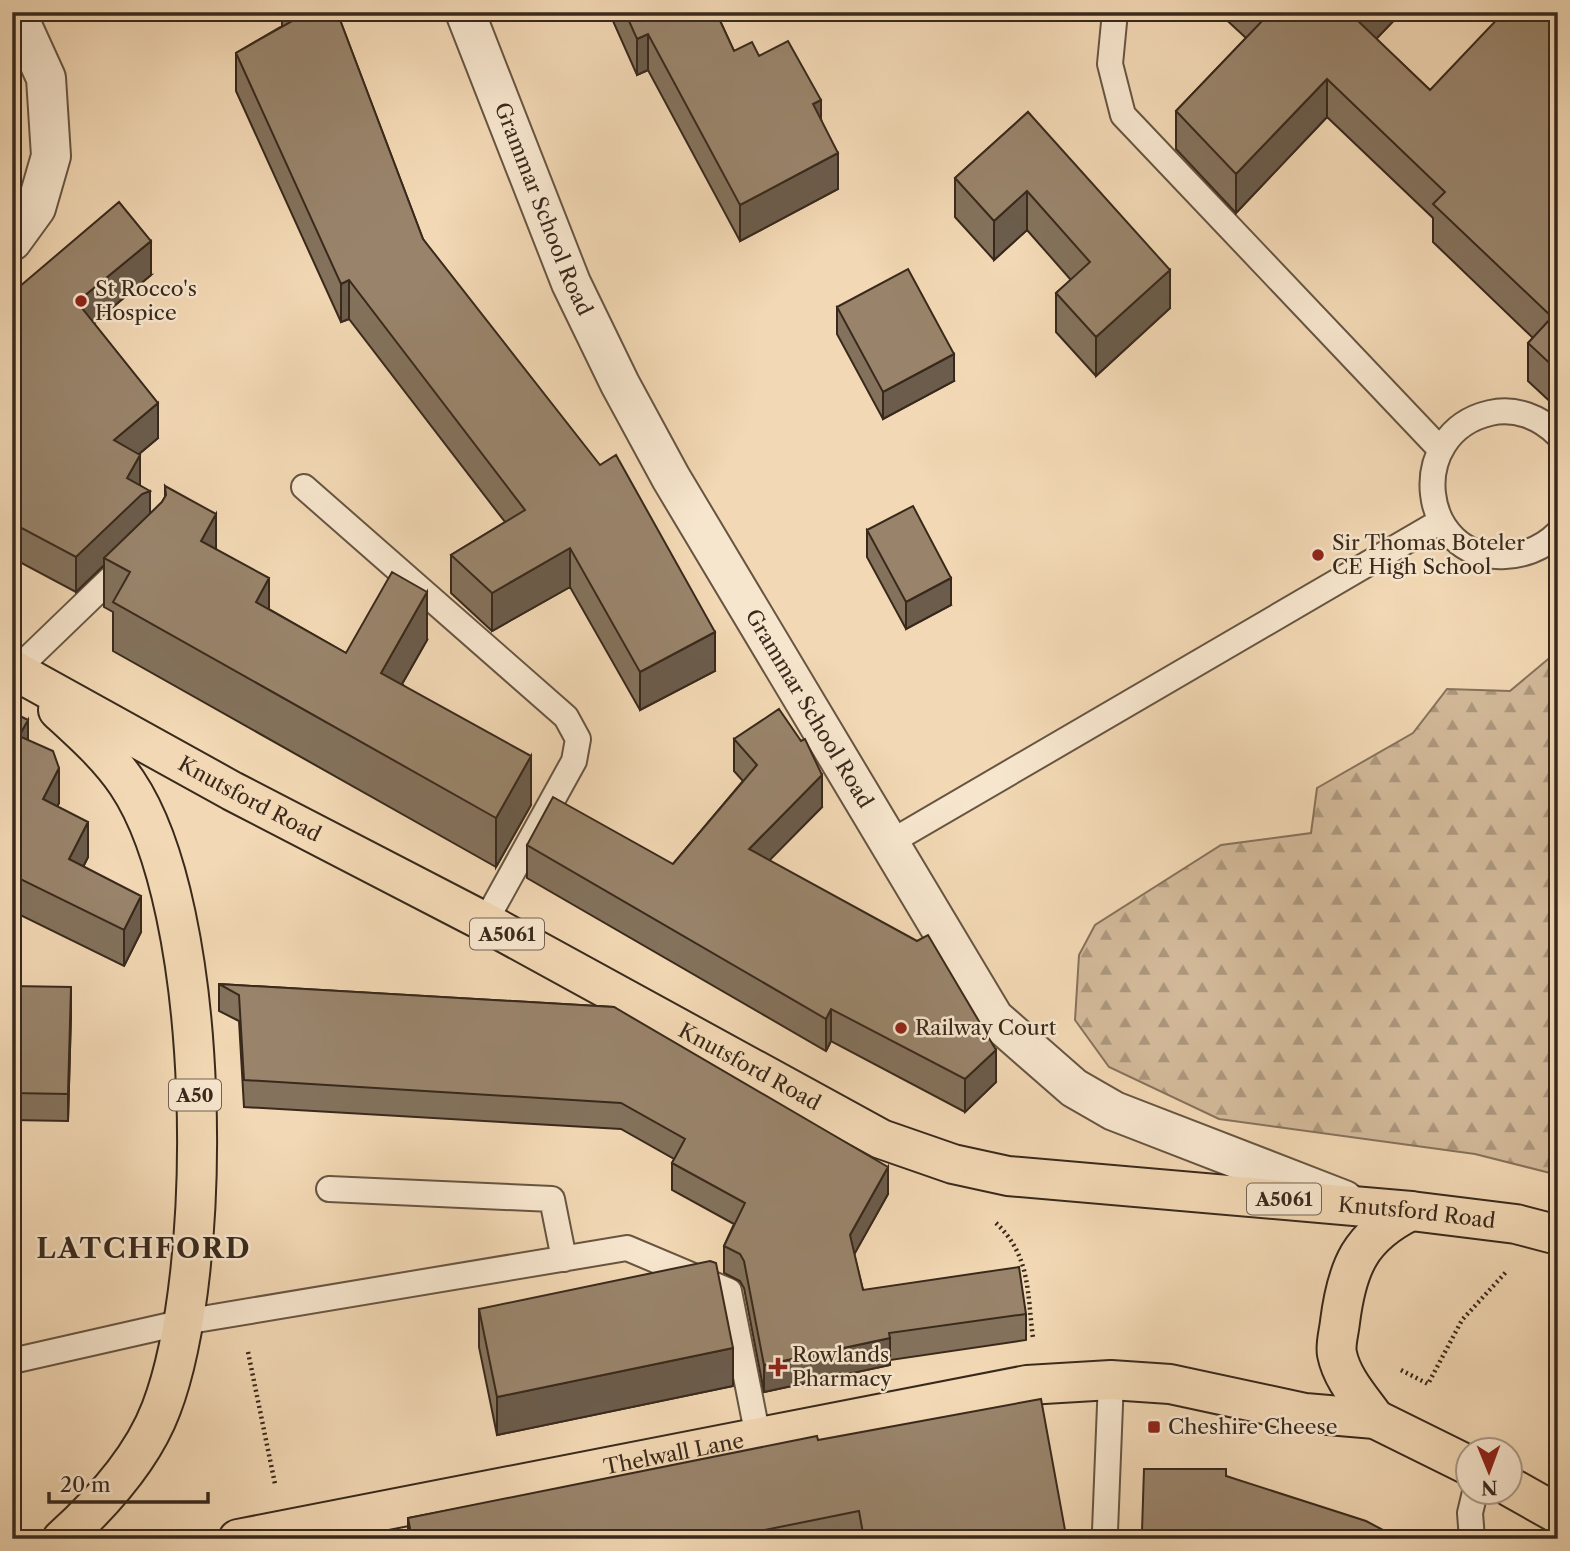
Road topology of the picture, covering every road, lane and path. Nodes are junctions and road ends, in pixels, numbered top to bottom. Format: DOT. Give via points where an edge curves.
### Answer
graph roads {
  1 [pos="16,12"];
  2 [pos="465,12"];
  3 [pos="1115,12"];
  4 [pos="12,241"];
  5 [pos="1558,435"];
  6 [pos="1440,449"];
  7 [pos="304,486"];
  8 [pos="1441,521"];
  9 [pos="1557,535"];
  10 [pos="142,549"];
  11 [pos="14,670"];
  12 [pos="888,843"];
  13 [pos="485,922"];
  14 [pos="329,1189"];
  15 [pos="1362,1207"];
  16 [pos="1411,1211"];
  17 [pos="993,1220"];
  18 [pos="1558,1235"];
  19 [pos="564,1259"];
  20 [pos="1506,1273"];
  21 [pos="184,1322"];
  22 [pos="1034,1346"];
  23 [pos="248,1351"];
  24 [pos="12,1361"];
  25 [pos="1400,1370"];
  26 [pos="1111,1380"];
  27 [pos="1375,1419"];
  28 [pos="758,1437"];
  29 [pos="1454,1458"];
  30 [pos="276,1488"];
  31 [pos="1524,1495"];
  32 [pos="1472,1506"];
  33 [pos="1558,1514"];
  34 [pos="353,1527"];
  35 [pos="1105,1531"];
  36 [pos="62,1539"];
  37 [pos="238,1539"];
  38 [pos="1472,1539"];
  1 -- 4 [label="street" via="46,78 51,156 36,208"];
  2 -- 12 [label="street, Grammar School Road" via="572,283 620,384"];
  3 -- 6 [label="lane" via="1110,64 1123,115"];
  5 -- 6 [label="lane" via="1525,414 1501,410 1476,416 1455,430"];
  6 -- 8 [label="lane" via="1432,473 1432,498"];
  7 -- 13 [label="lane" via="566,717 578,739 574,761"];
  8 -- 9 [label="lane" via="1455,539 1474,551 1495,556 1538,549"];
  8 -- 12 [label="lane"];
  10 -- 11 [label="lane"];
  11 -- 13 [label="highway, Knutsford Road / A5061" via="232,791"];
  11 -- 21 [label="highway, A50" via="90,739 127,783 152,836 176,909 196,1103 197,1204"];
  12 -- 15 [label="street, Grammar School Road" via="994,1018 1074,1088 1114,1111"];
  13 -- 15 [label="highway, Knutsford Road / A5061" via="881,1139 953,1164 1008,1176"];
  14 -- 19 [label="lane" via="552,1199"];
  15 -- 16 [label="highway, Knutsford Road / A5061"];
  16 -- 18 [label="highway, Knutsford Road / A5061" via="1516,1224"];
  16 -- 27 [label="highway" via="1384,1224 1366,1243 1349,1273 1341,1312 1336,1353 1349,1384"];
  17 -- 22 [label="path" via="1023,1259"];
  19 -- 21 [label="lane"];
  19 -- 28 [label="lane" via="627,1248 729,1291"];
  20 -- 25 [label="path" via="1462,1320 1428,1384"];
  21 -- 24 [label="lane"];
  21 -- 36 [label="highway, A50" via="160,1412 139,1451"];
  23 -- 30 [label="path"];
  26 -- 27 [label="highway" via="1170,1384 1305,1413"];
  26 -- 28 [label="highway, Thelwall Lane" via="1027,1385"];
  26 -- 35 [label="lane"];
  27 -- 29 [label="highway"];
  28 -- 34 [label="highway, Thelwall Lane"];
  31 -- 33 [label="highway"];
  32 -- 38 [label="lane"];
  34 -- 37 [label="highway, Thelwall Lane"];
}
